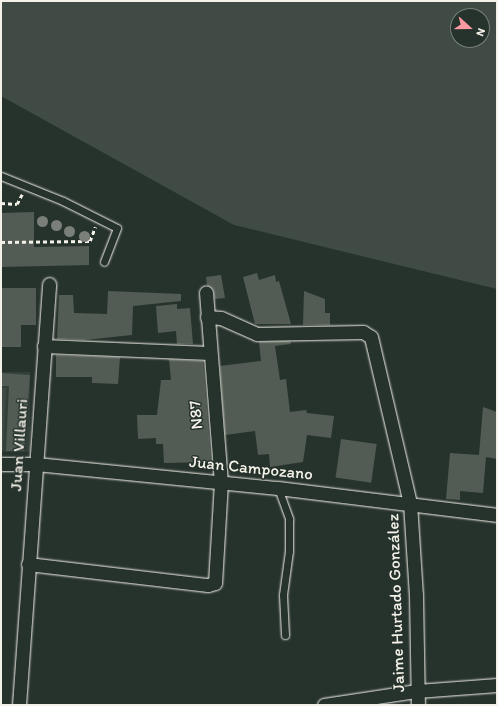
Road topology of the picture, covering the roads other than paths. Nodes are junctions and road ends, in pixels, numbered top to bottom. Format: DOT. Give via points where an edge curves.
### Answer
graph roads {
  1 [pos="1,176"];
  2 [pos="104,262"];
  3 [pos="49,284"];
  4 [pos="206,292"];
  5 [pos="207,317"];
  6 [pos="44,346"];
  7 [pos="209,353"];
  8 [pos="1,464"];
  9 [pos="36,464"];
  10 [pos="221,483"];
  11 [pos="278,488"];
  12 [pos="410,504"];
  13 [pos="497,515"];
  14 [pos="28,564"];
  15 [pos="285,635"];
  16 [pos="497,685"];
  17 [pos="417,691"];
  18 [pos="19,705"];
  19 [pos="324,705"];
  20 [pos="418,705"];
  1 -- 2 [label="lane" via="63,201 117,228"];
  3 -- 6 [label="street, Juan Villauri"];
  4 -- 5 [label="street, N87"];
  5 -- 7 [label="street, N87"];
  5 -- 12 [label="street, Jaime Hurtado González" via="221,318 257,334 363,332 371,337"];
  6 -- 7 [label="street"];
  6 -- 9 [label="street, Juan Villauri"];
  7 -- 10 [label="street, N87"];
  8 -- 9 [label="street, Juan Campozano"];
  9 -- 10 [label="street, Juan Campozano"];
  9 -- 14 [label="street, Juan Villauri"];
  10 -- 11 [label="street, Juan Campozano"];
  10 -- 14 [label="street, N87" via="215,583 208,585"];
  11 -- 12 [label="street, Juan Campozano"];
  11 -- 15 [label="lane" via="289,519 290,552 283,595"];
  12 -- 13 [label="street, Juan Campozano"];
  12 -- 17 [label="street, Jaime Hurtado González" via="416,595"];
  14 -- 18 [label="street, Juan Villauri"];
  16 -- 17 [label="street"];
  17 -- 19 [label="street"];
  17 -- 20 [label="street, Jaime Hurtado González"];
}
